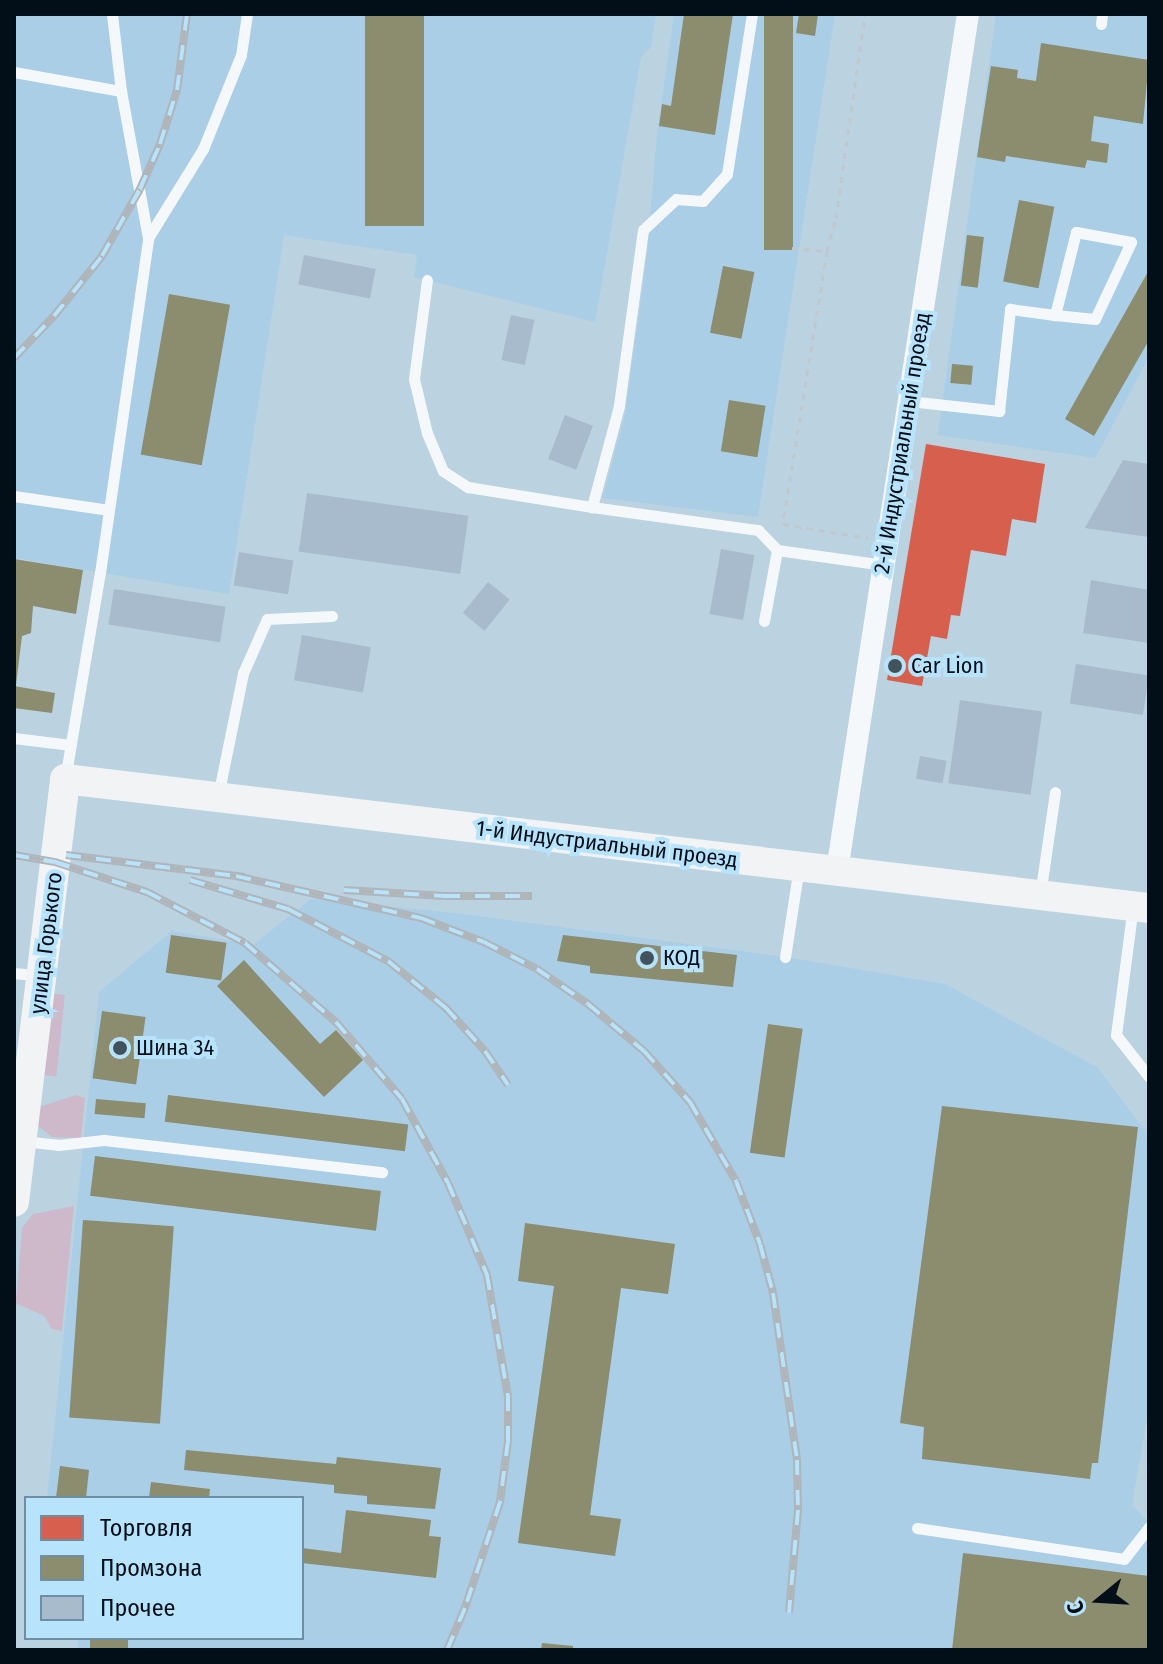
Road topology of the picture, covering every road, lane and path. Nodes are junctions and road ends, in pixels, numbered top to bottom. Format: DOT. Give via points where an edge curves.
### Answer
graph roads {
  1 [pos="112,14"];
  2 [pos="247,14"];
  3 [pos="752,14"];
  4 [pos="865,14"];
  5 [pos="968,14"];
  6 [pos="18,72"];
  7 [pos="14,85"];
  8 [pos="121,91"];
  9 [pos="148,238"];
  10 [pos="792,248"];
  11 [pos="827,251"];
  12 [pos="427,280"];
  13 [pos="1055,315"];
  14 [pos="909,401"];
  15 [pos="14,496"];
  16 [pos="592,507"];
  17 [pos="109,510"];
  18 [pos="888,541"];
  19 [pos="777,550"];
  20 [pos="884,565"];
  21 [pos="332,616"];
  22 [pos="764,621"];
  23 [pos="14,738"];
  24 [pos="71,745"];
  25 [pos="65,779"];
  26 [pos="1055,792"];
  27 [pos="218,797"];
  28 [pos="800,867"];
  29 [pos="837,871"];
  30 [pos="1039,895"];
  31 [pos="1141,907"];
  32 [pos="785,957"];
  33 [pos="28,974"];
  34 [pos="1149,1077"];
  35 [pos="21,1141"];
  36 [pos="382,1172"];
  37 [pos="14,1195"];
  38 [pos="1149,1527"];
  39 [pos="917,1528"];
  1 -- 8 [label="lane"];
  2 -- 9 [label="lane" via="241,55 203,149"];
  3 -- 16 [label="lane" via="727,174 703,201 676,199 643,230 619,406"];
  4 -- 11 [label="path"];
  5 -- 14 [label="street, 2-й Индустриальный проезд"];
  6 -- 7 [label="lane"];
  6 -- 8 [label="lane"];
  8 -- 9 [label="lane"];
  9 -- 17 [label="lane"];
  10 -- 11 [label="path"];
  11 -- 18 [label="path" via="783,524"];
  12 -- 16 [label="lane" via="414,379 443,471 468,487"];
  13 -- 13 [label="lane" via="1076,232 1131,242 1095,319"];
  13 -- 14 [label="lane" via="1010,309 999,411"];
  14 -- 18 [label="street, 2-й Индустриальный проезд"];
  15 -- 17 [label="lane"];
  16 -- 19 [label="lane" via="758,530"];
  17 -- 24 [label="lane"];
  18 -- 20 [label="street, 2-й Индустриальный проезд"];
  19 -- 20 [label="lane"];
  19 -- 22 [label="lane"];
  20 -- 29 [label="street, 2-й Индустриальный проезд"];
  21 -- 27 [label="lane" via="267,619 243,673"];
  23 -- 24 [label="lane"];
  24 -- 25 [label="lane"];
  25 -- 27 [label="street, 1-й Индустриальный проезд"];
  25 -- 33 [label="street, улица Горького"];
  26 -- 30 [label="lane"];
  27 -- 28 [label="street, 1-й Индустриальный проезд"];
  28 -- 29 [label="street, 1-й Индустриальный проезд"];
  28 -- 32 [label="lane"];
  29 -- 30 [label="street, 1-й Индустриальный проезд"];
  30 -- 31 [label="street, 1-й Индустриальный проезд"];
  31 -- 34 [label="lane" via="1116,1035"];
  33 -- 35 [label="street, улица Горького"];
  35 -- 36 [label="lane" via="58,1145 104,1140"];
  35 -- 37 [label="street, улица Горького"];
  38 -- 39 [label="lane" via="1124,1559"];
}
